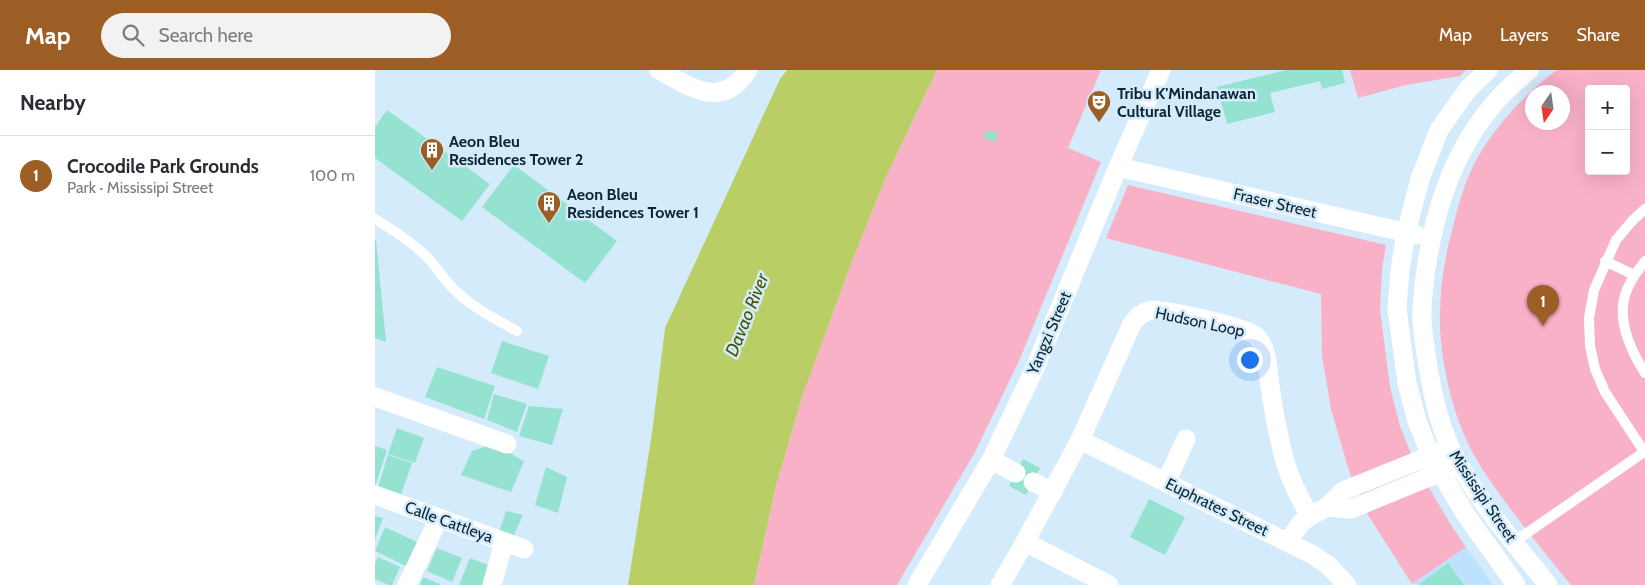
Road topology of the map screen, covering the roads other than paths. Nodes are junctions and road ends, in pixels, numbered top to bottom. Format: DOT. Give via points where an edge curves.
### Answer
graph roads {
  1 [pos="659,70"];
  2 [pos="748,70"];
  3 [pos="1161,70"];
  4 [pos="1488,70"];
  5 [pos="1529,70"];
  6 [pos="1118,168"];
  7 [pos="1645,209"];
  8 [pos="375,219"];
  9 [pos="1406,233"];
  10 [pos="1432,239"];
  11 [pos="1645,260"];
  12 [pos="1605,261"];
  13 [pos="1634,275"];
  14 [pos="517,331"];
  15 [pos="1645,373"];
  16 [pos="375,397"];
  17 [pos="1186,439"];
  18 [pos="1080,440"];
  19 [pos="507,444"];
  20 [pos="1450,448"];
  21 [pos="1644,452"];
  22 [pos="1431,456"];
  23 [pos="991,460"];
  24 [pos="1459,465"];
  25 [pos="1016,473"];
  26 [pos="1440,473"];
  27 [pos="1033,482"];
  28 [pos="1166,482"];
  29 [pos="1053,492"];
  30 [pos="375,496"];
  31 [pos="1327,507"];
  32 [pos="1310,516"];
  33 [pos="439,518"];
  34 [pos="1287,541"];
  35 [pos="504,542"];
  36 [pos="1025,542"];
  37 [pos="1513,542"];
  38 [pos="524,549"];
  39 [pos="407,585"];
  40 [pos="491,585"];
  41 [pos="917,585"];
  42 [pos="1000,585"];
  43 [pos="1109,585"];
  44 [pos="1347,585"];
  45 [pos="1516,585"];
  46 [pos="1548,585"];
  1 -- 2 [label="street" via="713,94 733,88"];
  3 -- 6 [label="street, Yangzi Street"];
  4 -- 9 [label="street, Mississipi Street" via="1468,89 1439,130 1420,179"];
  5 -- 10 [label="street, Mississipi Street" via="1500,96 1467,142 1445,186"];
  6 -- 9 [label="street, Fraser Street"];
  6 -- 23 [label="street, Yangzi Street" via="1035,368"];
  7 -- 12 [label="lane" via="1616,240"];
  8 -- 14 [label="lane" via="428,258 458,293"];
  9 -- 10 [label="street, Fraser Street"];
  9 -- 22 [label="street, Mississipi Street" via="1397,309 1401,347 1417,421"];
  10 -- 20 [label="street, Mississipi Street" via="1422,311 1424,343 1438,416"];
  11 -- 13 [label="lane"];
  12 -- 13 [label="lane"];
  12 -- 21 [label="lane" via="1594,290 1589,318 1590,346 1605,392"];
  13 -- 15 [label="lane" via="1625,296 1623,315 1634,356"];
  16 -- 19 [label="street"];
  17 -- 28 [label="street"];
  18 -- 28 [label="street, Euphrates Street"];
  18 -- 29 [label="street, Hudson Loop"];
  18 -- 32 [label="street, Hudson Loop" via="1131,326 1144,312 1163,311 1243,329 1258,338 1262,345 1287,472"];
  20 -- 22 [label="street"];
  20 -- 24 [label="street, Mississipi Street"];
  21 -- 37 [label="lane"];
  22 -- 26 [label="street, Mississipi Street"];
  22 -- 31 [label="street" via="1343,491"];
  23 -- 25 [label="street"];
  23 -- 41 [label="street, Yangzi Street"];
  24 -- 26 [label="street"];
  24 -- 37 [label="street, Mississipi Street"];
  26 -- 31 [label="street" via="1351,509"];
  26 -- 45 [label="street, Mississipi Street"];
  27 -- 29 [label="street"];
  28 -- 34 [label="street, Euphrates Street"];
  29 -- 36 [label="street, Hudson Loop"];
  30 -- 33 [label="street, Calle Cattleya"];
  31 -- 32 [label="street"];
  32 -- 34 [label="street"];
  33 -- 35 [label="street, Calle Cattleya"];
  33 -- 39 [label="street"];
  34 -- 44 [label="street, Euphrates Street" via="1329,566"];
  35 -- 38 [label="street, Calle Cattleya"];
  35 -- 40 [label="street"];
  36 -- 42 [label="street, Hudson Loop"];
  36 -- 43 [label="street"];
  37 -- 46 [label="street, Mississipi Street"];
}
